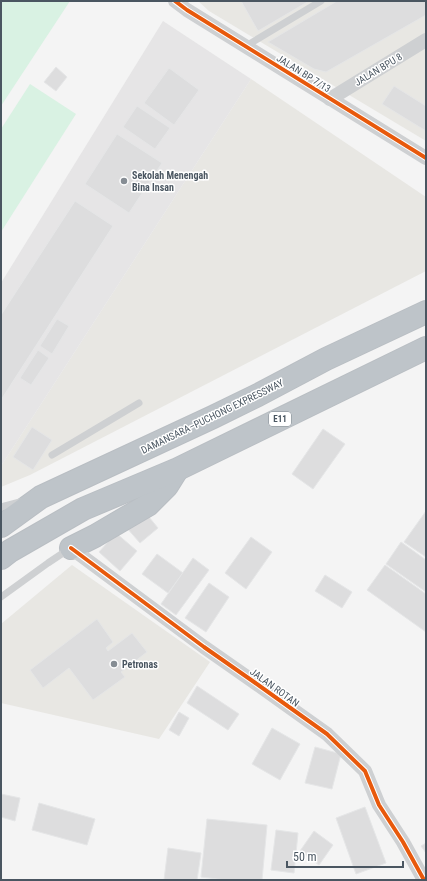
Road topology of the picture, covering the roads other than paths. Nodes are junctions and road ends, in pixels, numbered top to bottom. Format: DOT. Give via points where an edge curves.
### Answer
graph roads {
  1 [pos="175,1"];
  2 [pos="321,1"];
  3 [pos="426,40"];
  4 [pos="246,46"];
  5 [pos="330,99"];
  6 [pos="426,158"];
  7 [pos="426,299"];
  8 [pos="426,312"];
  9 [pos="426,348"];
  10 [pos="326,359"];
  11 [pos="140,403"];
  12 [pos="52,455"];
  13 [pos="178,469"];
  14 [pos="41,497"];
  15 [pos="1,507"];
  16 [pos="1,526"];
  17 [pos="71,548"];
  18 [pos="1,558"];
  19 [pos="1,597"];
  20 [pos="424,880"];
  1 -- 4 [label="street, JALAN BP 7/13"];
  2 -- 4 [label="lane"];
  3 -- 5 [label="street, JALAN BPU 8"];
  4 -- 5 [label="street, JALAN BP 7/13"];
  5 -- 6 [label="street, JALAN BP 7/13"];
  7 -- 10 [label="highway"];
  8 -- 10 [label="highway, DAMANSARA–PUCHONG EXPRESSWAY"];
  9 -- 13 [label="highway, E11"];
  10 -- 14 [label="highway, DAMANSARA–PUCHONG EXPRESSWAY" via="219,414"];
  11 -- 12 [label="lane"];
  13 -- 17 [label="highway" via="167,486 148,504"];
  13 -- 18 [label="highway, E11" via="83,509"];
  14 -- 15 [label="lane"];
  14 -- 16 [label="highway, DAMANSARA–PUCHONG EXPRESSWAY"];
  17 -- 19 [label="lane"];
  17 -- 20 [label="street, JALAN ROTAN" via="327,734 365,772 380,805"];
}
